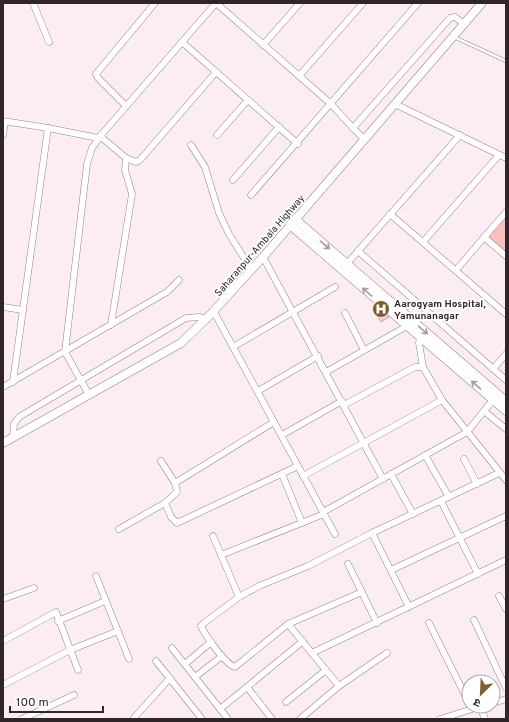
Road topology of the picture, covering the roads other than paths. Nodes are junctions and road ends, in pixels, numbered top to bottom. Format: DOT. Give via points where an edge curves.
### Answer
graph roads {
  1 [pos="33,3"];
  2 [pos="216,3"];
  3 [pos="363,3"];
  4 [pos="418,3"];
  5 [pos="482,3"];
  6 [pos="151,4"];
  7 [pos="298,4"];
  8 [pos="464,24"];
  9 [pos="454,37"];
  10 [pos="49,42"];
  11 [pos="182,42"];
  12 [pos="263,45"];
  13 [pos="506,61"];
  14 [pos="216,72"];
  15 [pos="298,76"];
  16 [pos="248,100"];
  17 [pos="330,103"];
  18 [pos="395,104"];
  19 [pos="126,106"];
  20 [pos="4,122"];
  21 [pos="279,127"];
  22 [pos="48,128"];
  23 [pos="353,128"];
  24 [pos="3,135"];
  25 [pos="217,135"];
  26 [pos="460,135"];
  27 [pos="99,137"];
  28 [pos="364,139"];
  29 [pos="298,144"];
  30 [pos="191,145"];
  31 [pos="499,155"];
  32 [pos="126,158"];
  33 [pos="506,158"];
  34 [pos="233,180"];
  35 [pos="252,196"];
  36 [pos="506,212"];
  37 [pos="390,214"];
  38 [pos="292,222"];
  39 [pos="484,237"];
  40 [pos="423,242"];
  41 [pos="358,251"];
  42 [pos="506,256"];
  43 [pos="262,257"];
  44 [pos="344,267"];
  45 [pos="251,269"];
  46 [pos="456,270"];
  47 [pos="179,280"];
  48 [pos="334,287"];
  49 [pos="3,308"];
  50 [pos="23,310"];
  51 [pos="214,312"];
  52 [pos="293,312"];
  53 [pos="345,313"];
  54 [pos="506,314"];
  55 [pos="207,319"];
  56 [pos="111,325"];
  57 [pos="407,326"];
  58 [pos="420,337"];
  59 [pos="233,347"];
  60 [pos="364,350"];
  61 [pos="65,352"];
  62 [pos="506,354"];
  63 [pos="318,356"];
  64 [pos="423,367"];
  65 [pos="493,369"];
  66 [pos="326,372"];
  67 [pos="81,380"];
  68 [pos="506,380"];
  69 [pos="13,382"];
  70 [pos="3,387"];
  71 [pos="258,391"];
  72 [pos="89,395"];
  73 [pos="442,400"];
  74 [pos="493,400"];
  75 [pos="506,401"];
  76 [pos="343,403"];
  77 [pos="484,411"];
  78 [pos="506,411"];
  79 [pos="274,422"];
  80 [pos="506,429"];
  81 [pos="467,432"];
  82 [pos="282,435"];
  83 [pos="13,437"];
  84 [pos="3,443"];
  85 [pos="364,443"];
  86 [pos="425,455"];
  87 [pos="464,460"];
  88 [pos="161,461"];
  89 [pos="298,466"];
  90 [pos="499,473"];
  91 [pos="282,474"];
  92 [pos="391,474"];
  93 [pos="303,476"];
  94 [pos="383,479"];
  95 [pos="506,480"];
  96 [pos="175,483"];
  97 [pos="476,484"];
  98 [pos="450,497"];
  99 [pos="441,500"];
  100 [pos="164,503"];
  101 [pos="323,513"];
  102 [pos="413,514"];
  103 [pos="506,516"];
  104 [pos="302,523"];
  105 [pos="119,528"];
  106 [pos="372,533"];
  107 [pos="335,534"];
  108 [pos="213,536"];
  109 [pos="460,538"];
  110 [pos="221,555"];
  111 [pos="506,560"];
  112 [pos="348,564"];
  113 [pos="391,570"];
  114 [pos="478,574"];
  115 [pos="96,576"];
  116 [pos="34,588"];
  117 [pos="362,592"];
  118 [pos="499,596"];
  119 [pos="239,597"];
  120 [pos="3,599"];
  121 [pos="105,601"];
  122 [pos="409,607"];
  123 [pos="506,607"];
  124 [pos="474,620"];
  125 [pos="58,621"];
  126 [pos="377,623"];
  127 [pos="429,623"];
  128 [pos="288,624"];
  129 [pos="118,631"];
  130 [pos="3,641"];
  131 [pos="303,641"];
  132 [pos="211,642"];
  133 [pos="172,648"];
  134 [pos="70,650"];
  135 [pos="312,653"];
  136 [pos="387,653"];
  137 [pos="222,656"];
  138 [pos="129,659"];
  139 [pos="156,661"];
  140 [pos="184,664"];
  141 [pos="78,670"];
  142 [pos="326,670"];
  143 [pos="195,677"];
  144 [pos="170,678"];
  145 [pos="3,685"];
  146 [pos="339,686"];
  147 [pos="247,687"];
  148 [pos="461,687"];
  149 [pos="506,688"];
  150 [pos="74,695"];
  151 [pos="286,702"];
  152 [pos="220,709"];
  153 [pos="461,712"];
  154 [pos="136,718"];
  155 [pos="22,719"];
  156 [pos="202,719"];
  157 [pos="228,719"];
  158 [pos="272,719"];
  159 [pos="301,719"];
  160 [pos="440,719"];
  1 -- 10 [label="street"];
  2 -- 11 [label="street"];
  2 -- 12 [label="street"];
  3 -- 15 [label="street"];
  4 -- 17 [label="street"];
  5 -- 8 [label="main road, Saharanpur-Ambala Highway"];
  6 -- 19 [label="street" via="96,74"];
  7 -- 12 [label="street"];
  8 -- 9 [label="main road, Saharanpur-Ambala Highway"];
  8 -- 23 [label="street" via="455,17 450,18"];
  9 -- 13 [label="lane"];
  9 -- 18 [label="main road, Saharanpur-Ambala Highway"];
  11 -- 14 [label="street"];
  11 -- 19 [label="street"];
  12 -- 15 [label="street"];
  14 -- 16 [label="street"];
  14 -- 32 [label="street" via="140,160 133,162"];
  15 -- 17 [label="street"];
  16 -- 21 [label="street"];
  16 -- 25 [label="street"];
  17 -- 23 [label="street"];
  17 -- 29 [label="street"];
  18 -- 26 [label="street"];
  18 -- 28 [label="main road, Saharanpur-Ambala Highway"];
  19 -- 27 [label="street"];
  20 -- 22 [label="street"];
  20 -- 24 [label="street"];
  21 -- 29 [label="street"];
  21 -- 34 [label="street"];
  22 -- 27 [label="street"];
  22 -- 50 [label="street"];
  23 -- 28 [label="street"];
  26 -- 31 [label="street"];
  26 -- 37 [label="street"];
  27 -- 32 [label="street"];
  27 -- 61 [label="street" via="87,164"];
  28 -- 38 [label="main road, Saharanpur-Ambala Highway"];
  29 -- 35 [label="street"];
  30 -- 45 [label="street" via="205,167 219,213"];
  31 -- 33 [label="street"];
  31 -- 40 [label="street"];
  32 -- 56 [label="street" via="125,170 132,194"];
  36 -- 39 [label="street"];
  37 -- 40 [label="street"];
  37 -- 41 [label="street"];
  38 -- 43 [label="main road, Saharanpur-Ambala Highway"];
  38 -- 44 [label="main road"];
  39 -- 42 [label="street"];
  39 -- 46 [label="street"];
  40 -- 46 [label="street"];
  41 -- 44 [label="street"];
  41 -- 65 [label="street"];
  43 -- 45 [label="main road, Saharanpur-Ambala Highway"];
  43 -- 52 [label="street"];
  57 -- 44 [label="main road, one-way"];
  44 -- 75 [label="main road, one-way"];
  45 -- 51 [label="main road, Saharanpur-Ambala Highway"];
  46 -- 54 [label="street"];
  47 -- 56 [label="street" via="167,292"];
  48 -- 52 [label="street"];
  49 -- 50 [label="street"];
  50 -- 69 [label="street"];
  51 -- 55 [label="main road, Saharanpur-Ambala Highway"];
  51 -- 59 [label="street"];
  52 -- 59 [label="street"];
  52 -- 63 [label="street"];
  53 -- 60 [label="street"];
  55 -- 67 [label="street" via="186,318"];
  55 -- 72 [label="main road, Saharanpur-Ambala Highway" via="181,343"];
  56 -- 61 [label="street"];
  57 -- 58 [label="main road"];
  57 -- 60 [label="street"];
  58 -- 64 [label="street"];
  74 -- 58 [label="main road, one-way"];
  59 -- 71 [label="street"];
  60 -- 66 [label="street"];
  61 -- 67 [label="street"];
  61 -- 69 [label="street"];
  62 -- 65 [label="street"];
  63 -- 66 [label="street"];
  63 -- 71 [label="street"];
  64 -- 73 [label="street"];
  64 -- 76 [label="street" via="415,367"];
  65 -- 68 [label="street"];
  66 -- 76 [label="street"];
  67 -- 72 [label="street"];
  67 -- 83 [label="street" via="19,417 14,424"];
  69 -- 70 [label="street"];
  71 -- 79 [label="street"];
  72 -- 83 [label="main road, Saharanpur-Ambala Highway"];
  73 -- 81 [label="street"];
  73 -- 85 [label="street"];
  74 -- 77 [label="street"];
  74 -- 78 [label="main road"];
  76 -- 82 [label="street"];
  76 -- 85 [label="street"];
  77 -- 80 [label="street"];
  77 -- 81 [label="street"];
  79 -- 82 [label="street"];
  79 -- 96 [label="street"];
  81 -- 86 [label="street"];
  81 -- 90 [label="street"];
  82 -- 89 [label="street"];
  83 -- 84 [label="main road, Saharanpur-Ambala Highway"];
  85 -- 93 [label="street"];
  85 -- 94 [label="street"];
  86 -- 92 [label="street"];
  86 -- 98 [label="street"];
  87 -- 97 [label="street"];
  88 -- 96 [label="street"];
  89 -- 91 [label="street"];
  89 -- 93 [label="street"];
  90 -- 95 [label="street"];
  90 -- 97 [label="street"];
  91 -- 100 [label="street" via="178,523 171,517"];
  91 -- 104 [label="street"];
  92 -- 94 [label="street"];
  92 -- 102 [label="street"];
  93 -- 101 [label="street"];
  94 -- 101 [label="street"];
  96 -- 100 [label="street" via="177,492"];
  97 -- 98 [label="street"];
  98 -- 99 [label="street"];
  99 -- 102 [label="street"];
  99 -- 109 [label="street"];
  100 -- 105 [label="street"];
  101 -- 104 [label="street"];
  101 -- 107 [label="street"];
  102 -- 106 [label="street"];
  103 -- 109 [label="street"];
  104 -- 110 [label="street"];
  106 -- 113 [label="street"];
  106 -- 119 [label="street"];
  108 -- 110 [label="street"];
  109 -- 113 [label="street"];
  109 -- 114 [label="street"];
  110 -- 119 [label="street"];
  111 -- 114 [label="street"];
  112 -- 117 [label="street"];
  113 -- 122 [label="street"];
  114 -- 122 [label="street"];
  115 -- 121 [label="street"];
  116 -- 120 [label="street"];
  117 -- 126 [label="street"];
  117 -- 128 [label="street"];
  118 -- 123 [label="street"];
  119 -- 132 [label="street" via="202,625"];
  121 -- 125 [label="street"];
  121 -- 129 [label="street"];
  122 -- 126 [label="street"];
  124 -- 149 [label="street"];
  125 -- 130 [label="street" via="56,612"];
  125 -- 134 [label="street"];
  126 -- 135 [label="street"];
  127 -- 148 [label="street"];
  128 -- 131 [label="street"];
  128 -- 137 [label="street" via="235,667"];
  129 -- 134 [label="street"];
  129 -- 138 [label="street"];
  131 -- 135 [label="street"];
  131 -- 147 [label="street"];
  132 -- 137 [label="street"];
  132 -- 140 [label="street"];
  133 -- 140 [label="street"];
  134 -- 141 [label="street"];
  134 -- 145 [label="street"];
  135 -- 142 [label="street"];
  136 -- 146 [label="street"];
  137 -- 143 [label="street"];
  139 -- 144 [label="street"];
  140 -- 143 [label="street"];
  142 -- 146 [label="street"];
  142 -- 151 [label="street"];
  143 -- 152 [label="street"];
  144 -- 154 [label="street"];
  144 -- 156 [label="street"];
  146 -- 159 [label="street"];
  147 -- 152 [label="street"];
  147 -- 158 [label="street"];
  150 -- 155 [label="street"];
  152 -- 157 [label="street"];
  153 -- 160 [label="street"];
}
